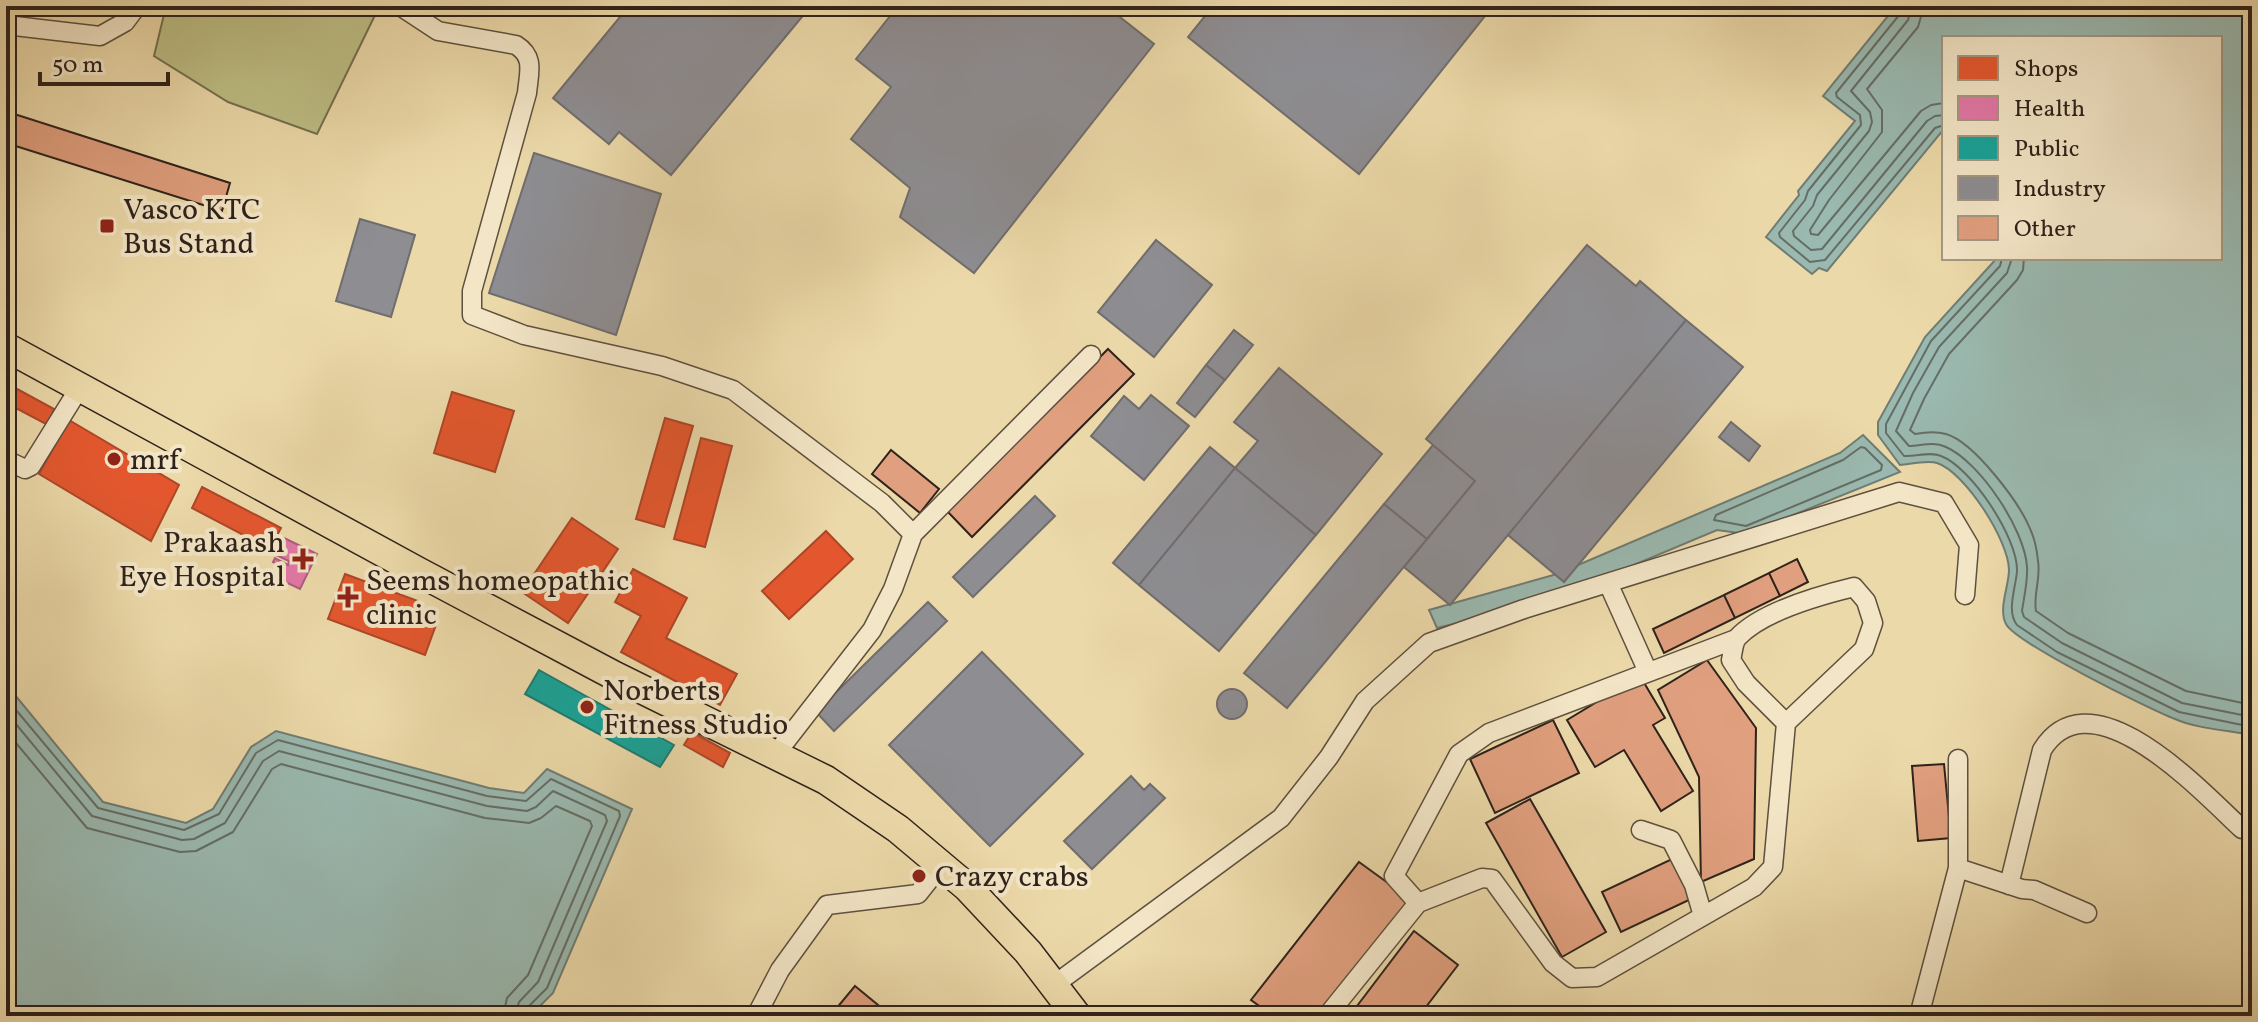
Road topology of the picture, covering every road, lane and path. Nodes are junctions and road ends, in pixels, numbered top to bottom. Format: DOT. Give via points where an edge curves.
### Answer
graph roads {
  1 [pos="137,6"];
  2 [pos="400,6"];
  3 [pos="6,25"];
  4 [pos="6,347"];
  5 [pos="1091,355"];
  6 [pos="80,387"];
  7 [pos="6,460"];
  8 [pos="913,534"];
  9 [pos="1608,583"];
  10 [pos="1965,595"];
  11 [pos="1736,639"];
  12 [pos="1648,672"];
  13 [pos="1786,723"];
  14 [pos="775,755"];
  15 [pos="1958,759"];
  16 [pos="2242,829"];
  17 [pos="1641,830"];
  18 [pos="941,865"];
  19 [pos="1958,868"];
  20 [pos="2009,885"];
  21 [pos="1418,903"];
  22 [pos="2087,913"];
  23 [pos="1703,916"];
  24 [pos="1054,985"];
  25 [pos="756,1016"];
  26 [pos="1077,1016"];
  27 [pos="1327,1016"];
  28 [pos="1919,1016"];
  1 -- 3 [label="street" via="125,22 100,36"];
  2 -- 8 [label="street" via="438,31 516,45 531,61 527,93 472,291 472,315 524,335 662,366 733,390 882,503"];
  4 -- 6 [label="main road"];
  5 -- 8 [label="street"];
  6 -- 7 [label="street" via="31,466 25,469"];
  6 -- 14 [label="main road" via="615,676"];
  8 -- 14 [label="street" via="872,630"];
  9 -- 10 [label="street" via="1899,492 1944,503 1969,545"];
  9 -- 12 [label="street"];
  9 -- 24 [label="street" via="1429,643 1365,701 1281,818"];
  11 -- 12 [label="street"];
  11 -- 13 [label="street" via="1731,660"];
  11 -- 13 [label="street" via="1812,597 1854,587 1866,601 1873,623 1864,649"];
  12 -- 21 [label="street" via="1489,733 1459,754 1394,876"];
  13 -- 23 [label="street" via="1773,867 1754,887"];
  14 -- 18 [label="main road" via="826,780"];
  15 -- 19 [label="street"];
  16 -- 20 [label="street" via="2153,748 2089,724 2064,727 2042,750"];
  17 -- 23 [label="street" via="1671,840"];
  18 -- 24 [label="main road"];
  18 -- 25 [label="street" via="918,894 827,905 780,970"];
  19 -- 20 [label="street"];
  19 -- 28 [label="street"];
  20 -- 22 [label="street"];
  21 -- 23 [label="street" via="1482,878 1492,879 1553,963 1572,978 1597,977"];
  21 -- 27 [label="street"];
  24 -- 26 [label="main road"];
}
